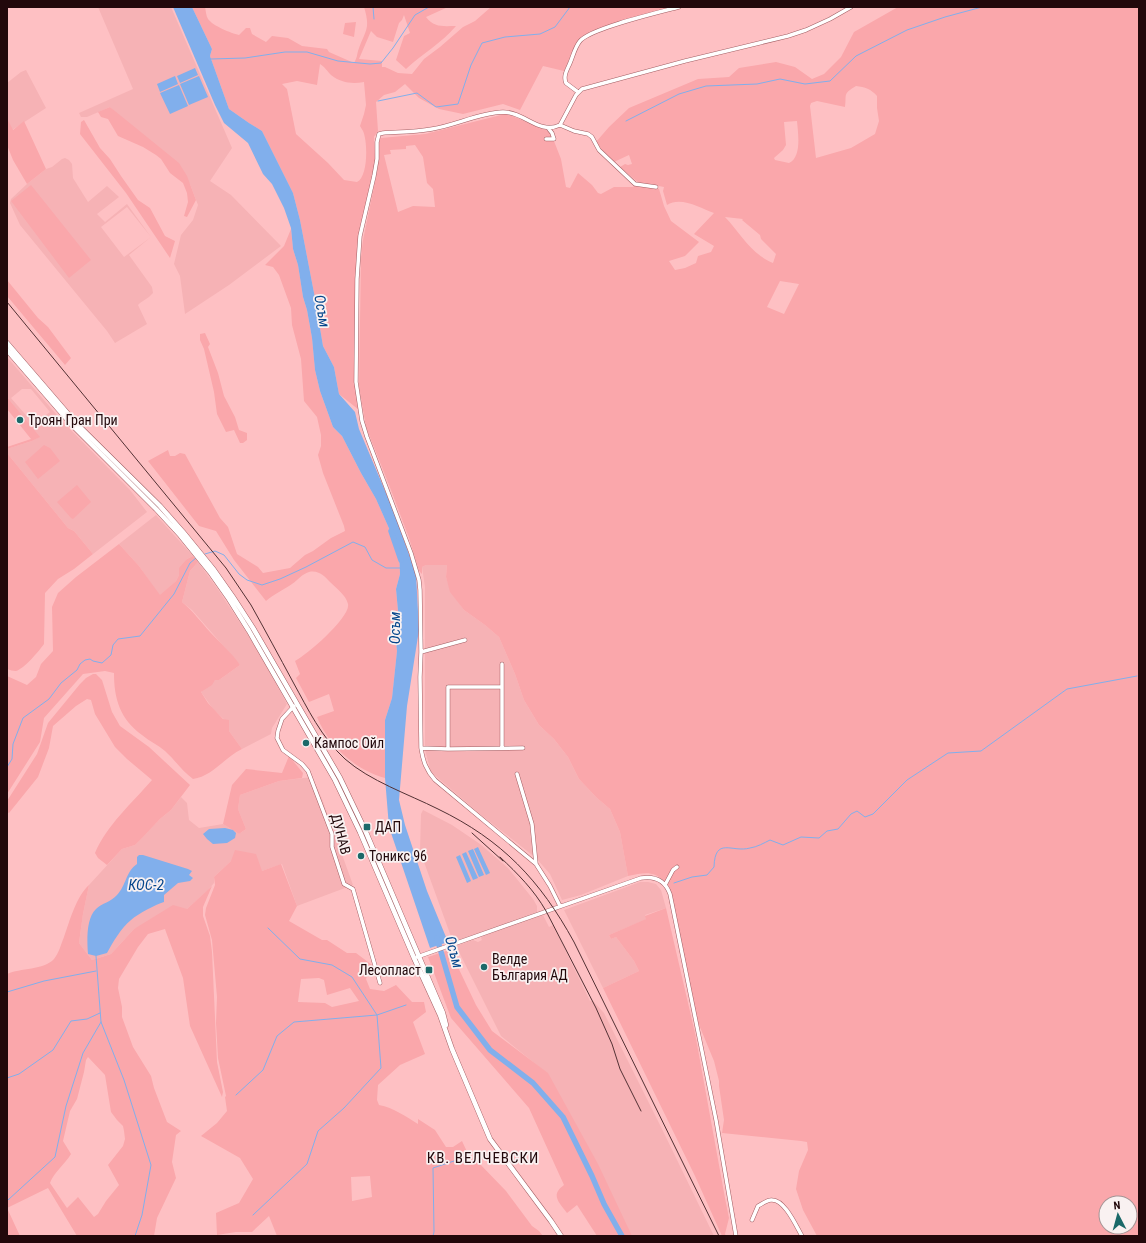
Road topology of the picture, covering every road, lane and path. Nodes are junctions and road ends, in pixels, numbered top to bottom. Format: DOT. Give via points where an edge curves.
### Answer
graph roads {
  1 [pos="679,7"];
  2 [pos="851,7"];
  3 [pos="578,92"];
  4 [pos="560,125"];
  5 [pos="548,128"];
  6 [pos="546,139"];
  7 [pos="656,187"];
  8 [pos="7,344"];
  9 [pos="7,351"];
  10 [pos="466,640"];
  11 [pos="421,652"];
  12 [pos="502,664"];
  13 [pos="502,687"];
  14 [pos="295,705"];
  15 [pos="421,748"];
  16 [pos="502,748"];
  17 [pos="523,748"];
  18 [pos="448,749"];
  19 [pos="517,774"];
  20 [pos="536,864"];
  21 [pos="677,867"];
  22 [pos="665,885"];
  23 [pos="560,906"];
  24 [pos="416,957"];
  25 [pos="380,983"];
  26 [pos="752,1220"];
  27 [pos="561,1236"];
  28 [pos="736,1236"];
  29 [pos="802,1236"];
  1 -- 3 [label="street" via="593,32 580,41 565,76 566,83"];
  2 -- 3 [label="street" via="824,22 788,36 602,82"];
  3 -- 4 [label="street"];
  4 -- 5 [label="street"];
  4 -- 7 [label="street" via="592,137 600,150 635,184"];
  5 -- 6 [label="street" via="554,139"];
  5 -- 11 [label="street" via="516,114 503,112 432,129 383,133 377,137 377,159 359,248 356,382 367,438 419,580"];
  8 -- 14 [label="main road" via="75,422 160,506 199,551 237,603"];
  9 -- 14 [label="main road" via="72,425 156,509 210,572"];
  10 -- 11 [label="street"];
  11 -- 15 [label="street"];
  12 -- 13 [label="street"];
  13 -- 16 [label="street"];
  13 -- 18 [label="street" via="448,687"];
  14 -- 24 [label="main road" via="336,780"];
  14 -- 25 [label="street, ДУНАВ" via="282,719 277,738 283,750 308,771 332,834 332,847 344,884 353,889"];
  15 -- 18 [label="street"];
  15 -- 20 [label="street" via="427,771 435,780"];
  16 -- 17 [label="street"];
  16 -- 18 [label="street"];
  19 -- 20 [label="street" via="532,824"];
  20 -- 23 [label="street"];
  21 -- 22 [label="street"];
  22 -- 23 [label="street" via="656,878 641,878"];
  22 -- 28 [label="street" via="670,894 716,1120"];
  23 -- 24 [label="street"];
  24 -- 27 [label="main road" via="443,1013 452,1049 490,1139"];
  26 -- 29 [label="street" via="758,1206 771,1199 776,1200 790,1215"];
}
